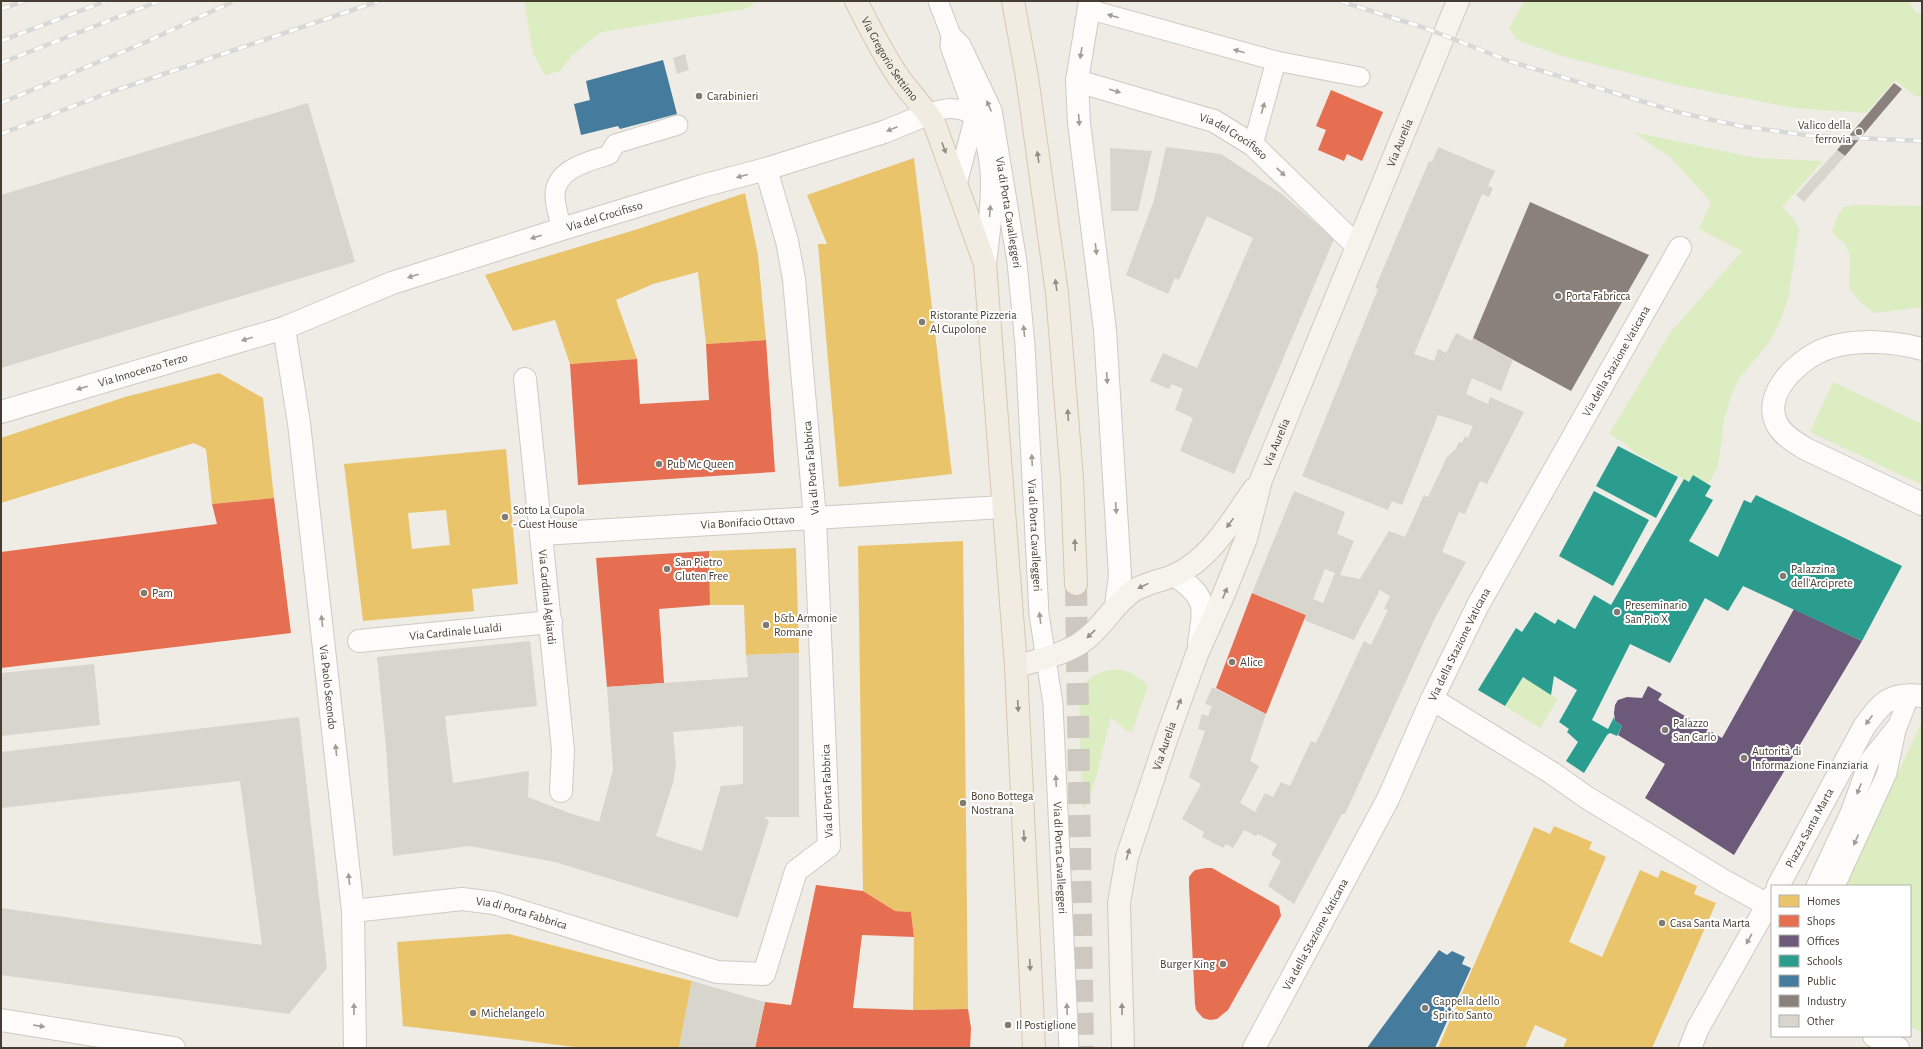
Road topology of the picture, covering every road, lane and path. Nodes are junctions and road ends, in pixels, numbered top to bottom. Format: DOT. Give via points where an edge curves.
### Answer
graph roads {
  1 [pos="856,1"];
  2 [pos="938,1"];
  3 [pos="1013,1"];
  4 [pos="1458,1"];
  5 [pos="1089,5"];
  6 [pos="951,35"];
  7 [pos="1276,61"];
  8 [pos="1360,77"];
  9 [pos="1077,81"];
  10 [pos="928,114"];
  11 [pos="975,116"];
  12 [pos="678,125"];
  13 [pos="1253,145"];
  14 [pos="766,170"];
  15 [pos="957,184"];
  16 [pos="562,229"];
  17 [pos="1357,246"];
  18 [pos="1680,248"];
  19 [pos="985,264"];
  20 [pos="284,328"];
  21 [pos="1922,349"];
  22 [pos="525,379"];
  23 [pos="1,412"];
  24 [pos="1261,480"];
  25 [pos="1922,504"];
  26 [pos="1003,507"];
  27 [pos="815,518"];
  28 [pos="541,534"];
  29 [pos="1175,575"];
  30 [pos="1076,584"];
  31 [pos="1116,605"];
  32 [pos="551,622"];
  33 [pos="359,641"];
  34 [pos="1198,654"];
  35 [pos="1045,657"];
  36 [pos="1016,667"];
  37 [pos="1916,695"];
  38 [pos="1432,699"];
  39 [pos="1898,725"];
  40 [pos="561,792"];
  41 [pos="1779,885"];
  42 [pos="1816,885"];
  43 [pos="1835,885"];
  44 [pos="1771,895"];
  45 [pos="1771,900"];
  46 [pos="353,911"];
  47 [pos="1771,917"];
  48 [pos="1771,930"];
  49 [pos="1,1020"];
  50 [pos="1876,1037"];
  51 [pos="174,1048"];
  52 [pos="355,1048"];
  53 [pos="1034,1048"];
  54 [pos="1069,1048"];
  55 [pos="1122,1048"];
  56 [pos="1254,1048"];
  57 [pos="1690,1048"];
  58 [pos="1898,1048"];
  1 -- 10 [label="main road, Via Gregorio Settimo" via="891,66 906,89"];
  2 -- 6 [label="lane"];
  30 -- 3 [label="main road, one-way" via="1072,478 1057,293 1027,77"];
  4 -- 17 [label="street, Via Aurelia"];
  7 -- 5 [label="lane, one-way"];
  5 -- 9 [label="street, one-way"];
  6 -- 11 [label="lane" via="950,46"];
  35 -- 6 [label="lane, Via di Porta Cavalleggeri, one-way" via="1039,614 1025,353 1017,262 992,110 961,45"];
  7 -- 8 [label="lane"];
  13 -- 7 [label="lane, one-way"];
  9 -- 13 [label="street, Via del Crocifisso, one-way" via="1214,121"];
  9 -- 31 [label="street, one-way" via="1079,122 1104,330 1120,576"];
  10 -- 11 [label="lane" via="952,108 964,109"];
  10 -- 14 [label="street, Via del Crocifisso, one-way" via="884,132"];
  10 -- 15 [label="main road, one-way"];
  11 -- 15 [label="lane"];
  19 -- 11 [label="street, one-way" via="992,179 983,128"];
  12 -- 16 [label="lane" via="615,144 609,155 585,163 562,177 557,184 555,195"];
  13 -- 17 [label="street, Via del Crocifisso, one-way"];
  14 -- 16 [label="street, Via del Crocifisso, one-way" via="702,186"];
  14 -- 27 [label="street, Via di Porta Fabbrica" via="793,267"];
  15 -- 19 [label="main road"];
  16 -- 20 [label="street, Via del Crocifisso, one-way" via="392,283"];
  17 -- 24 [label="street, Via Aurelia"];
  18 -- 38 [label="street, Via della Stazione Vaticana" via="1478,606"];
  19 -- 26 [label="main road"];
  20 -- 23 [label="street, Via Innocenzo Terzo, one-way"];
  46 -- 20 [label="street, Via Paolo Secondo, one-way" via="299,423"];
  21 -- 25 [label="street" via="1867,342 1820,351 1802,362 1786,377 1778,390 1774,415 1784,433 1806,449"];
  22 -- 28 [label="street, Via Cardinal Agliardi"];
  24 -- 29 [label="street, one-way" via="1211,548"];
  34 -- 24 [label="street, Via Aurelia, one-way" via="1246,539"];
  26 -- 27 [label="street, Via Bonifacio Ottavo"];
  26 -- 36 [label="main road"];
  27 -- 28 [label="street, Via Bonifacio Ottavo"];
  27 -- 46 [label="street, Via di Porta Fabbrica" via="829,846 796,871 764,974 716,972 494,903 462,899"];
  28 -- 32 [label="street, Via Cardinal Agliardi"];
  29 -- 31 [label="street, one-way" via="1133,591"];
  29 -- 34 [label="street" via="1196,591 1202,602 1203,616"];
  31 -- 35 [label="street, one-way" via="1086,639 1073,648"];
  32 -- 33 [label="street, Via Cardinale Lualdi"];
  32 -- 40 [label="street, Via Cardinal Agliardi" via="563,750"];
  55 -- 34 [label="street, Via Aurelia, one-way" via="1120,892 1136,828"];
  35 -- 36 [label="street"];
  54 -- 35 [label="lane, Via di Porta Cavalleggeri, one-way" via="1053,704"];
  36 -- 53 [label="main road, one-way"];
  37 -- 39 [label="lane"];
  37 -- 41 [label="street, Piazza Santa Marta, one-way" via="1899,695 1886,702 1877,709 1864,727"];
  38 -- 44 [label="street" via="1724,881"];
  38 -- 56 [label="street, Via della Stazione Vaticana" via="1388,799"];
  39 -- 42 [label="lane, one-way" via="1869,761 1850,813"];
  39 -- 43 [label="lane, one-way" via="1887,773"];
  45 -- 57 [label="street, Piazza Santa Marta, one-way" via="1698,1028"];
  52 -- 46 [label="street, Via Paolo Secondo, one-way"];
  47 -- 48 [label="street"];
  49 -- 51 [label="street, one-way"];
  50 -- 58 [label="street"];
}
